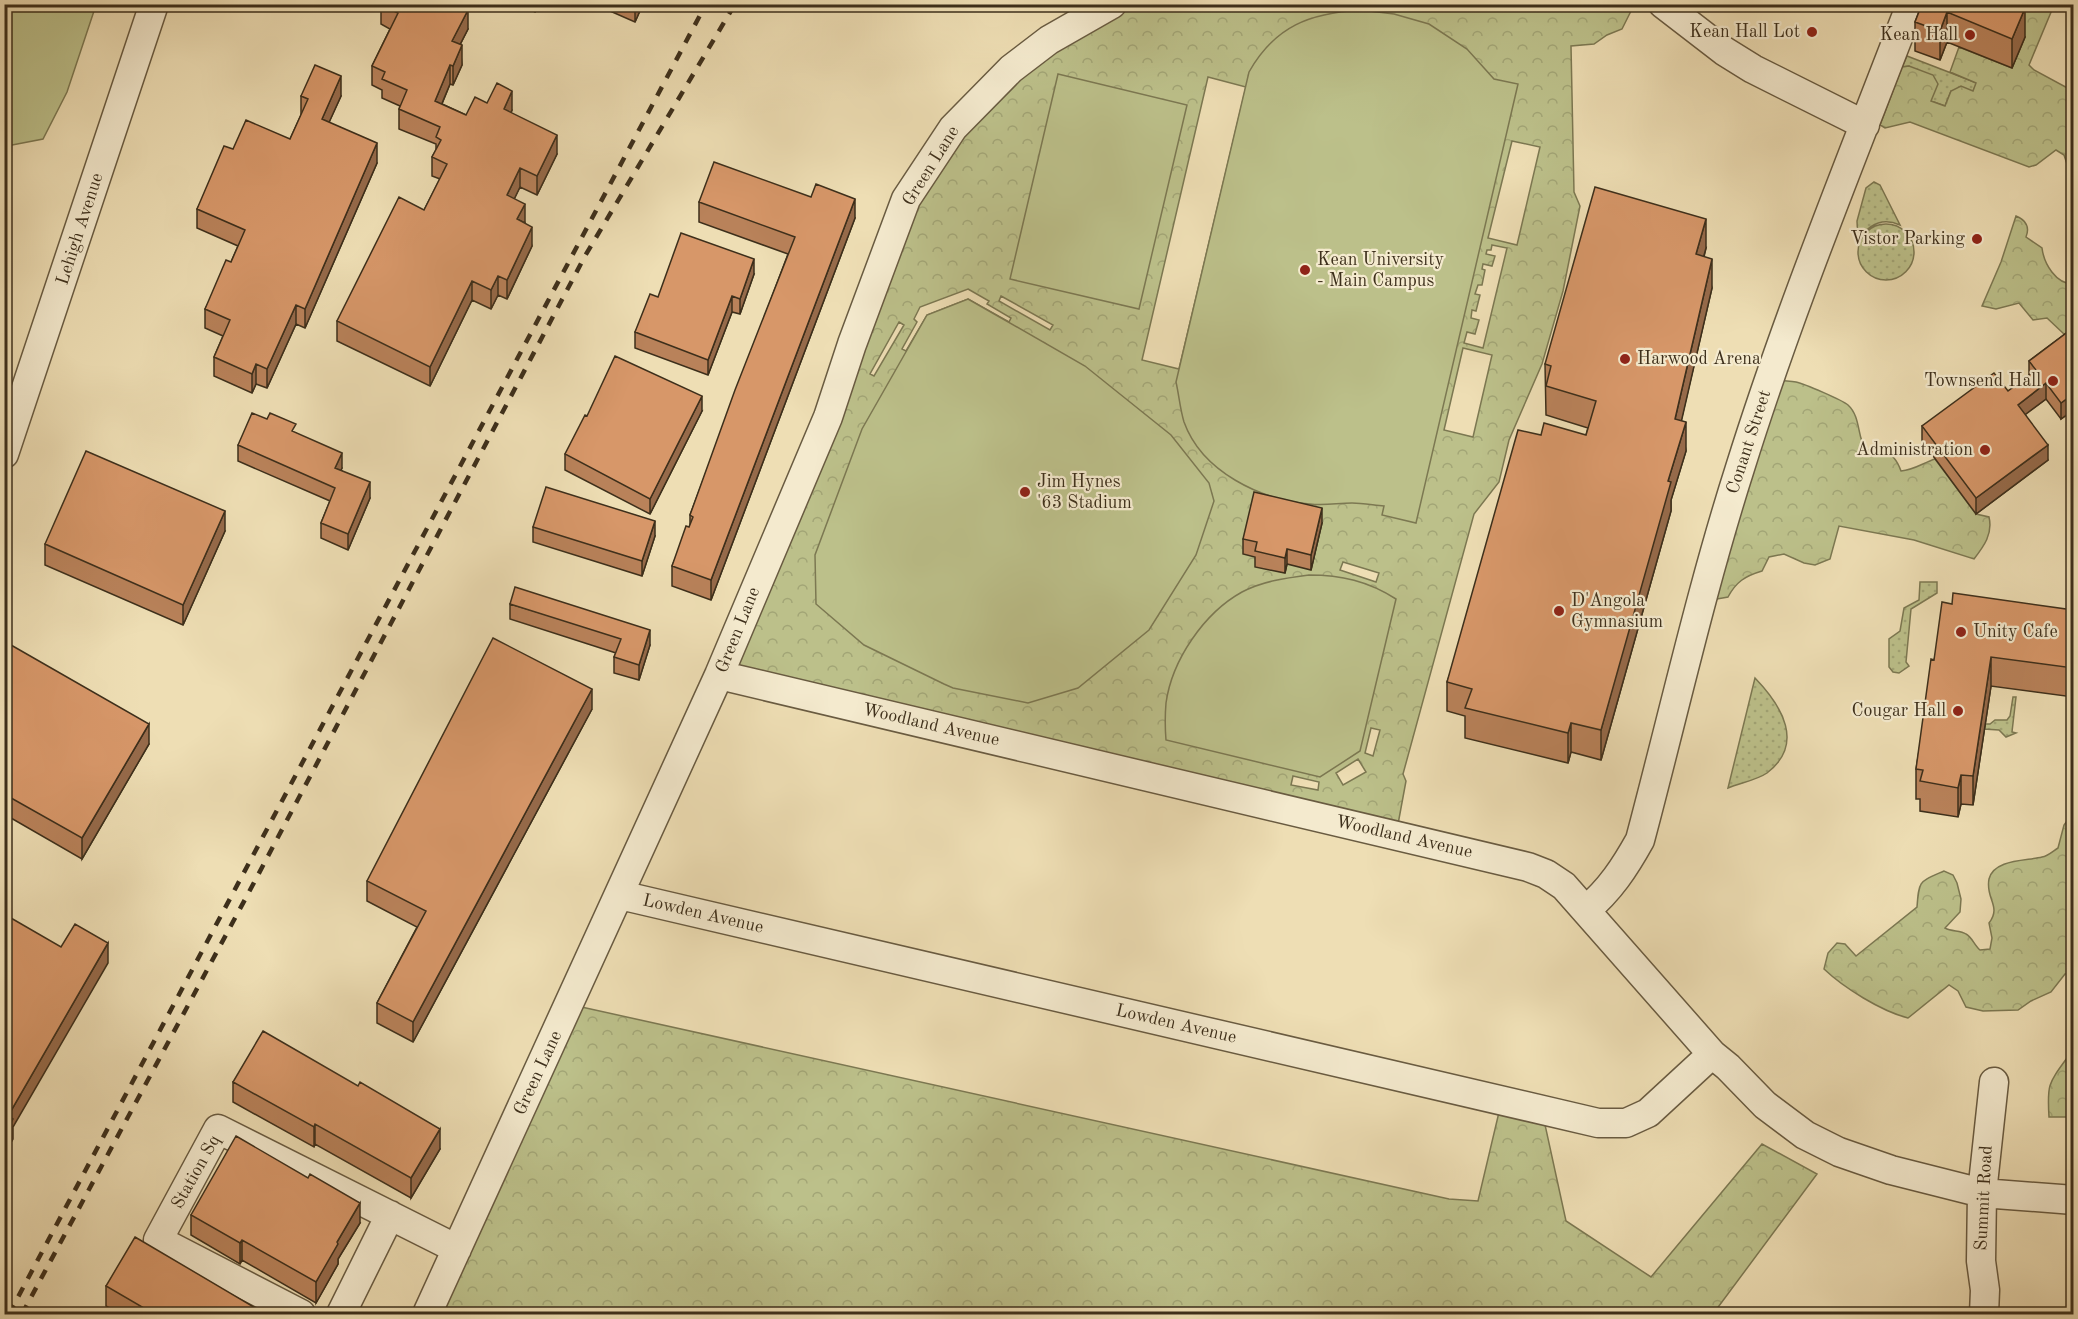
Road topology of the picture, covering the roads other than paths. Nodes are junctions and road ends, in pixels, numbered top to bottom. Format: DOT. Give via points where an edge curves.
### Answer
graph roads {
  1 [pos="154,4"];
  2 [pos="1112,4"];
  3 [pos="1663,4"];
  4 [pos="1911,4"];
  5 [pos="1865,125"];
  6 [pos="4,454"];
  7 [pos="719,675"];
  8 [pos="620,895"];
  9 [pos="1586,910"];
  10 [pos="1712,1054"];
  11 [pos="1995,1082"];
  12 [pos="1982,1193"];
  13 [pos="2073,1200"];
  14 [pos="390,1215"];
  15 [pos="457,1249"];
  16 [pos="301,1314"];
  17 [pos="341,1314"];
  18 [pos="427,1314"];
  19 [pos="1984,1314"];
  1 -- 6 [label="street, Lehigh Avenue"];
  2 -- 7 [label="street, Green Lane" via="1049,39 1011,69 953,128 906,199 828,417"];
  3 -- 5 [label="street" via="1733,57"];
  4 -- 5 [label="street, Conant Street"];
  5 -- 9 [label="street, Conant Street" via="1739,470 1640,840 1604,895"];
  7 -- 8 [label="street, Green Lane"];
  7 -- 9 [label="street, Woodland Avenue" via="1528,867 1564,886"];
  8 -- 10 [label="street, Lowden Avenue" via="1598,1123 1626,1123 1648,1113"];
  8 -- 15 [label="street, Green Lane"];
  9 -- 10 [label="street, Woodland Avenue"];
  10 -- 12 [label="street, Woodland Avenue" via="1765,1105 1805,1135 1891,1170"];
  11 -- 12 [label="street, Summit Road"];
  12 -- 13 [label="street, Woodland Avenue"];
  12 -- 19 [label="street, Summit Road"];
  14 -- 15 [label="street, Station Sq"];
  14 -- 16 [label="street, Station Sq" via="218,1129 158,1240"];
  14 -- 17 [label="street"];
  15 -- 18 [label="street, Green Lane"];
}
